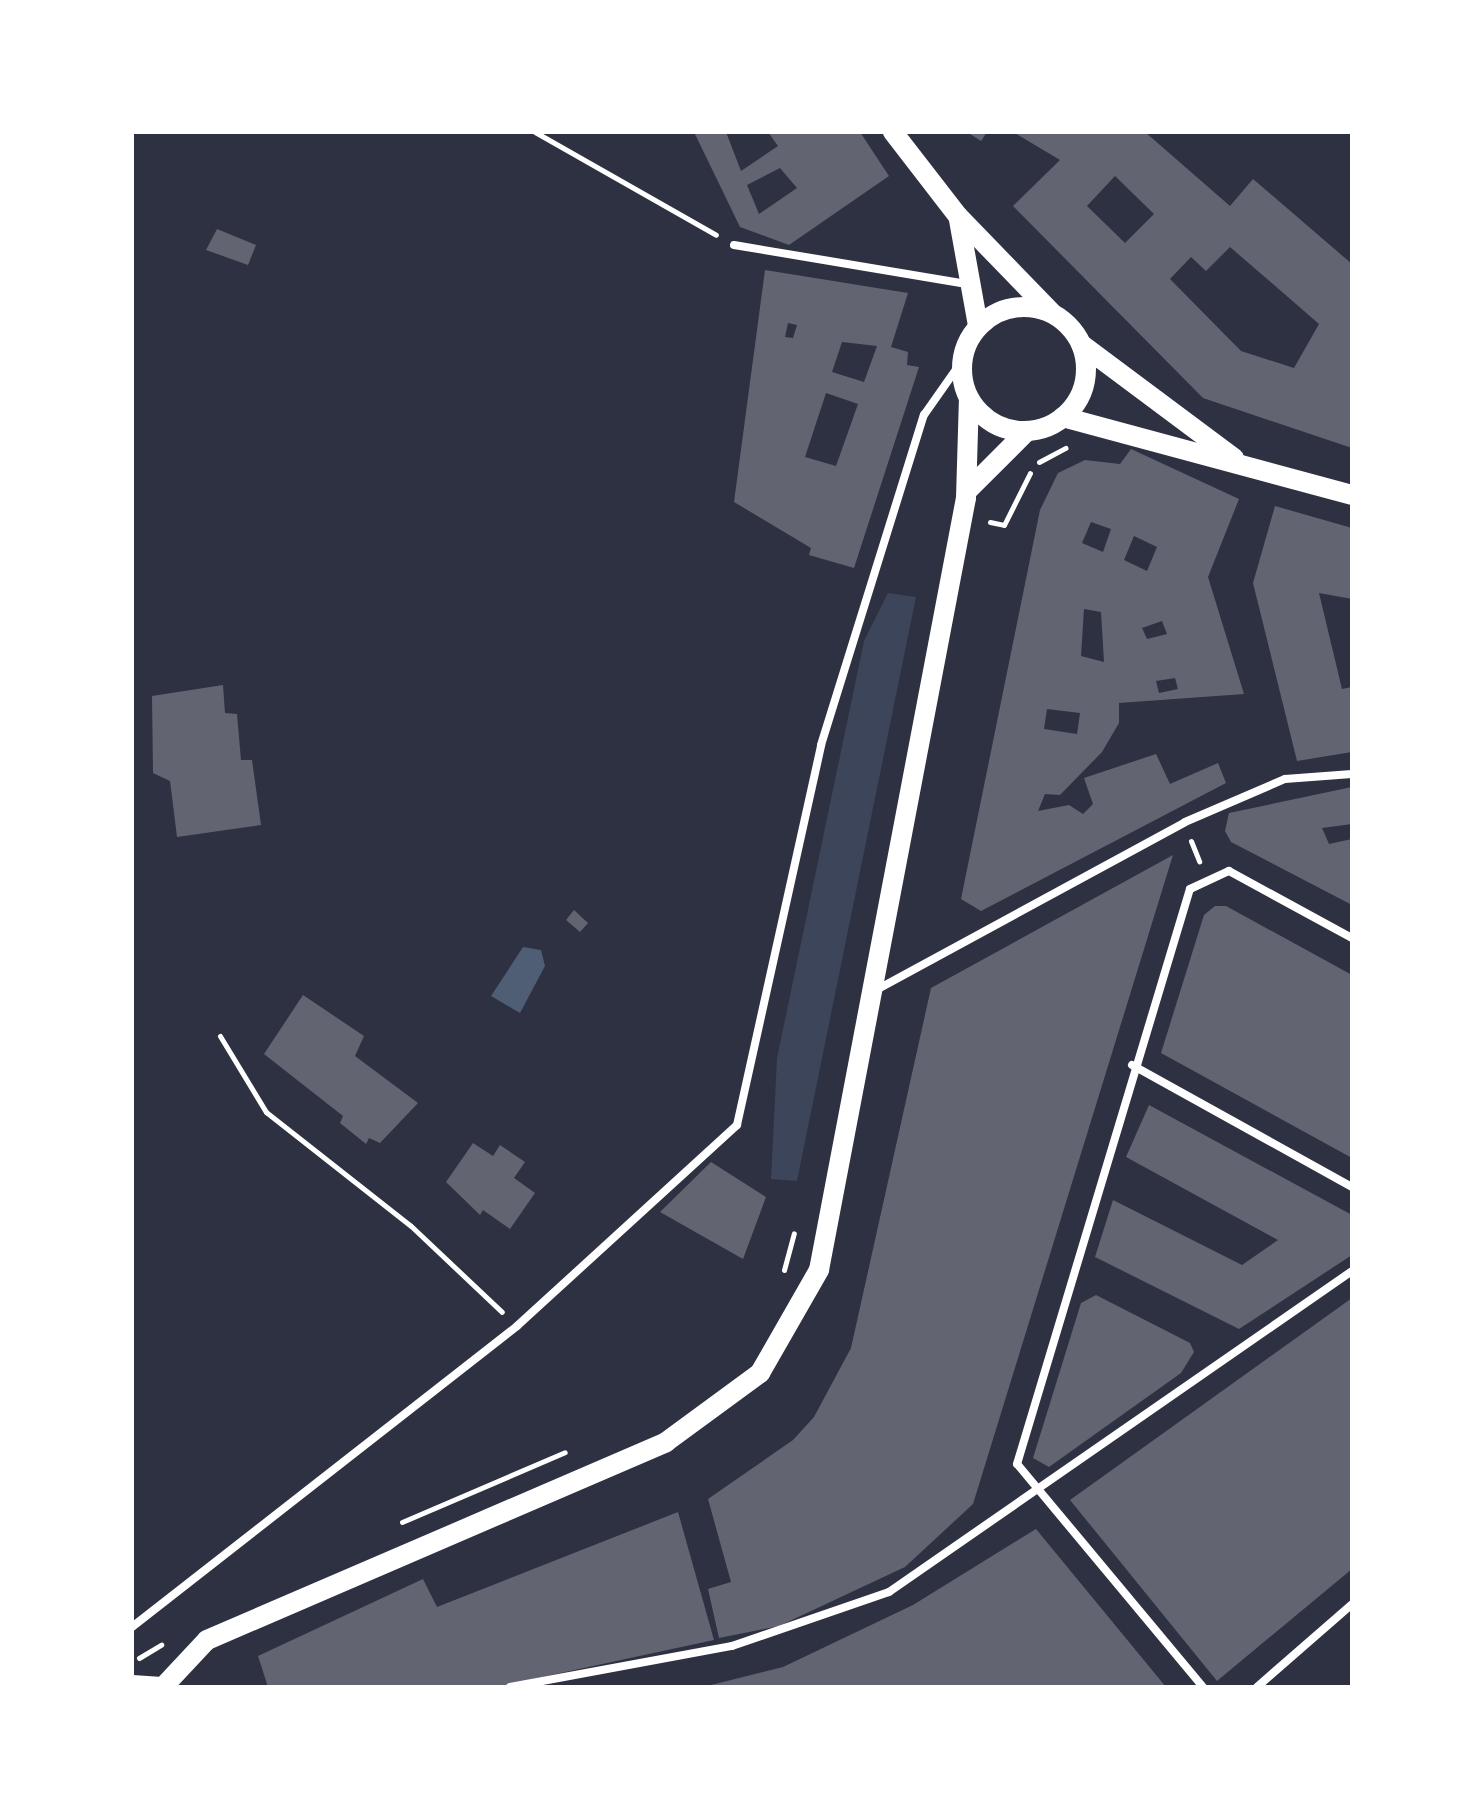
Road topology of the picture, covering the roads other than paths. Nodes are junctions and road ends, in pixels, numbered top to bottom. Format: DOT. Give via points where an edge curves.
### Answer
graph roads {
  1 [pos="893,132"];
  2 [pos="958,216"];
  3 [pos="734,245"];
  4 [pos="972,284"];
  5 [pos="1052,314"];
  6 [pos="978,326"];
  7 [pos="1080,343"];
  8 [pos="962,361"];
  9 [pos="969,399"];
  10 [pos="1063,417"];
  11 [pos="1027,431"];
  12 [pos="1255,471"];
  13 [pos="967,491"];
  14 [pos="1352,495"];
  15 [pos="1352,774"];
  16 [pos="1352,938"];
  17 [pos="878,989"];
  18 [pos="1132,1065"];
  19 [pos="1352,1187"];
  20 [pos="1352,1271"];
  21 [pos="1039,1493"];
  22 [pos="1352,1604"];
  23 [pos="132,1627"];
  24 [pos="144,1684"];
  25 [pos="510,1687"];
  26 [pos="1203,1687"];
  27 [pos="1257,1687"];
  1 -- 2 [label="main road"];
  2 -- 4 [label="main road"];
  2 -- 5 [label="main road"];
  3 -- 4 [label="street"];
  4 -- 6 [label="main road"];
  5 -- 6 [label="main road" via="1009,308"];
  5 -- 7 [label="main road"];
  6 -- 8 [label="main road"];
  7 -- 10 [label="main road" via="1085,384"];
  7 -- 12 [label="main road" via="1186,428"];
  8 -- 9 [label="main road"];
  8 -- 23 [label="street" via="924,415 821,745 737,1125 517,1326"];
  9 -- 11 [label="main road" via="993,423"];
  9 -- 13 [label="main road"];
  10 -- 11 [label="main road"];
  10 -- 12 [label="main road"];
  11 -- 13 [label="main road"];
  12 -- 14 [label="main road"];
  13 -- 17 [label="main road"];
  15 -- 17 [label="street" via="1285,779 1185,822"];
  16 -- 18 [label="street" via="1229,871 1205,877 1190,889"];
  17 -- 24 [label="main road" via="819,1270 760,1373 666,1442 207,1640"];
  18 -- 19 [label="street"];
  18 -- 21 [label="street" via="1017,1464"];
  20 -- 21 [label="street"];
  21 -- 25 [label="street" via="889,1592 732,1646"];
  21 -- 26 [label="street"];
  22 -- 27 [label="street"];
}
